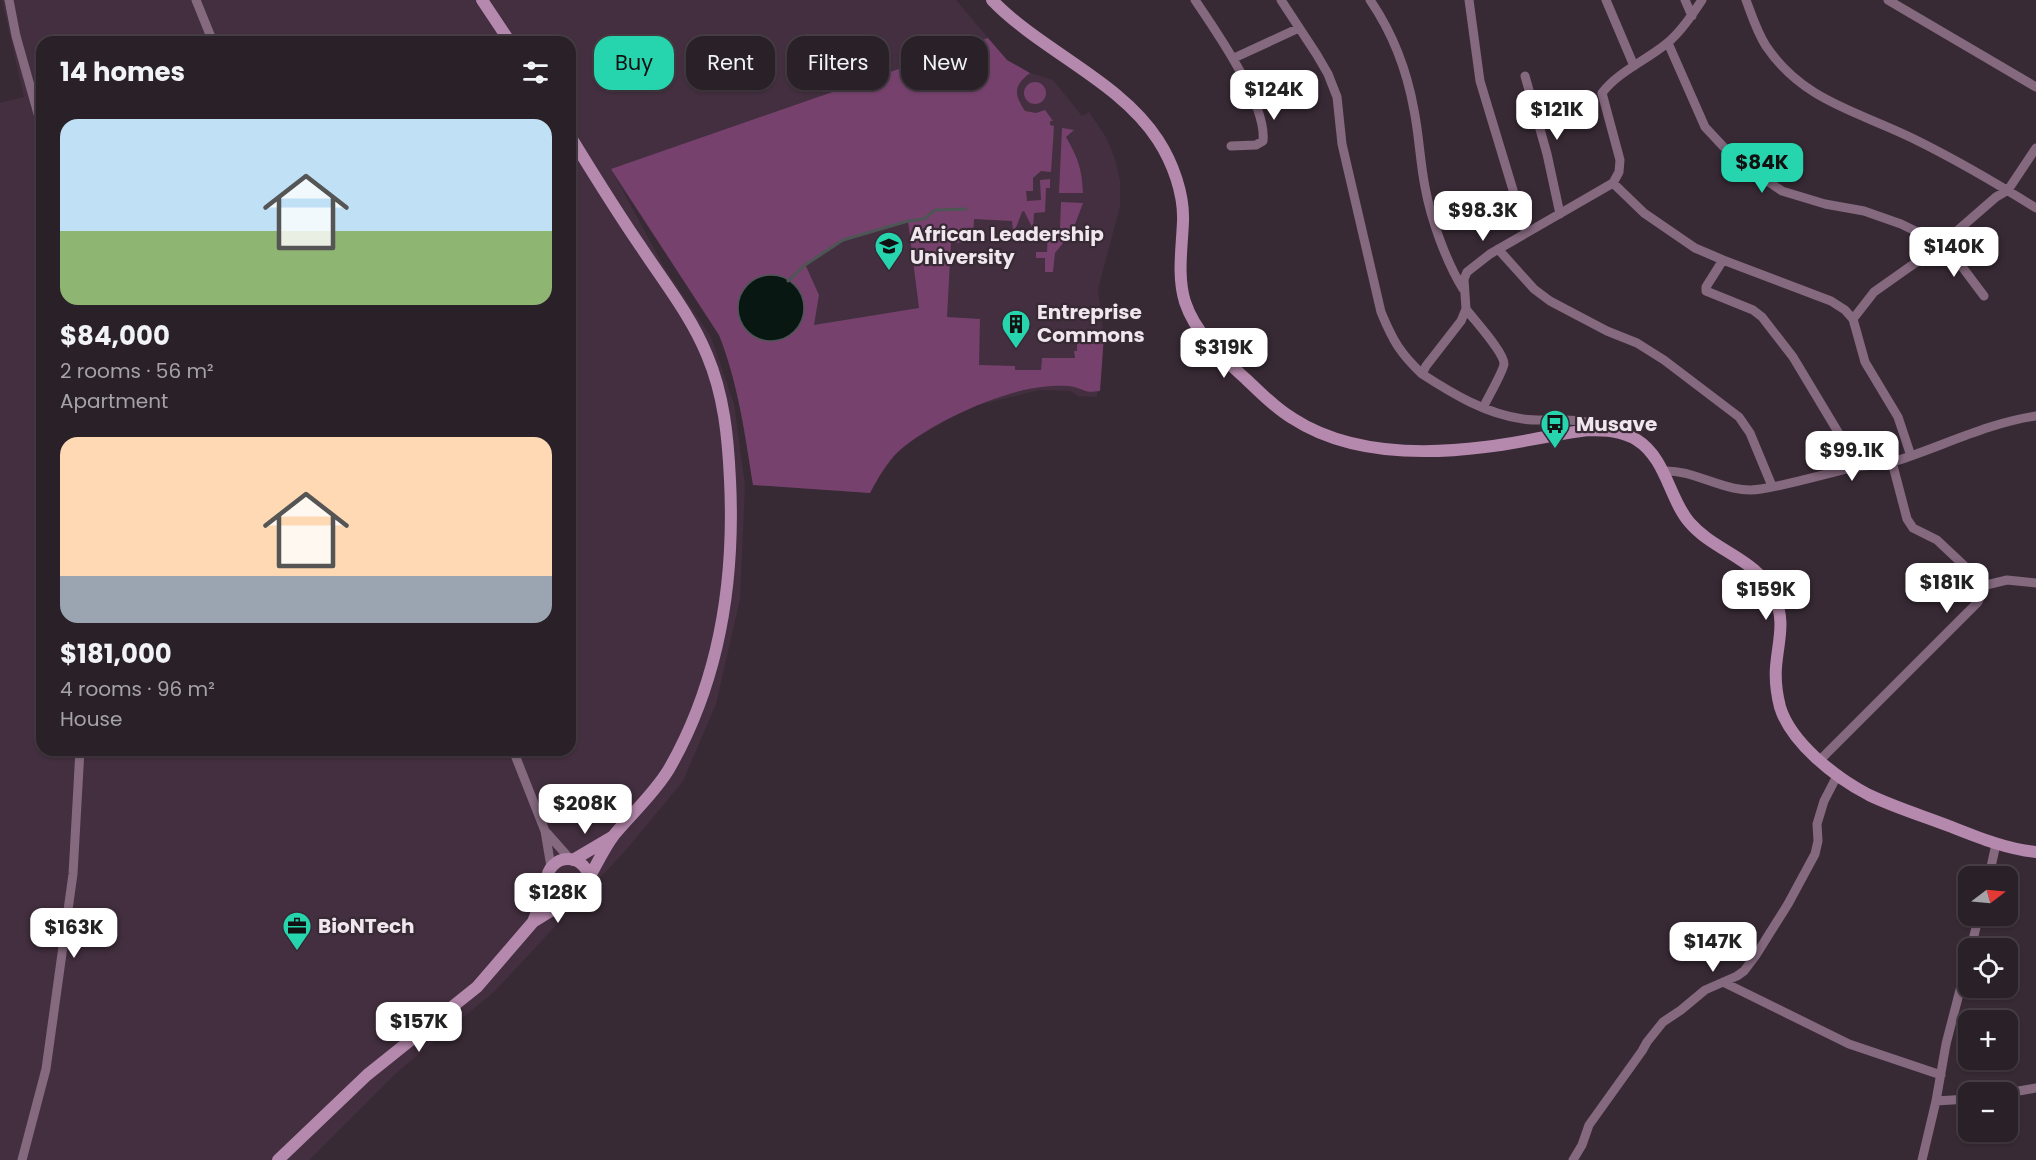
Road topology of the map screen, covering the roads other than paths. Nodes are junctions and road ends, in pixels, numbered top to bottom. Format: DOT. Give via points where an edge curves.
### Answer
graph roads {
  1 [pos="9,0"];
  2 [pos="196,0"];
  3 [pos="483,0"];
  4 [pos="992,0"];
  5 [pos="1195,0"];
  6 [pos="1281,0"];
  7 [pos="1370,0"];
  8 [pos="1469,0"];
  9 [pos="1606,0"];
  10 [pos="1685,0"];
  11 [pos="1702,0"];
  12 [pos="1746,0"];
  13 [pos="1888,0"];
  14 [pos="1692,16"];
  15 [pos="1299,28"];
  16 [pos="211,36"];
  17 [pos="506,36"];
  18 [pos="1668,43"];
  19 [pos="1234,58"];
  20 [pos="1634,66"];
  21 [pos="1525,76"];
  22 [pos="2036,87"];
  23 [pos="36,107"];
  24 [pos="576,145"];
  25 [pos="1231,146"];
  26 [pos="2036,148"];
  27 [pos="1613,183"];
  28 [pos="2008,190"];
  29 [pos="2036,208"];
  30 [pos="1560,213"];
  31 [pos="1526,232"];
  32 [pos="1942,244"];
  33 [pos="1498,249"];
  34 [pos="1723,260"];
  35 [pos="1464,291"];
  36 [pos="1984,296"];
  37 [pos="1466,309"];
  38 [pos="1853,319"];
  39 [pos="1422,374"];
  40 [pos="1483,408"];
  41 [pos="2036,416"];
  42 [pos="1605,430"];
  43 [pos="1911,456"];
  44 [pos="1892,462"];
  45 [pos="1859,467"];
  46 [pos="1663,471"];
  47 [pos="1772,486"];
  48 [pos="2036,583"];
  49 [pos="1980,584"];
  50 [pos="80,756"];
  51 [pos="515,756"];
  52 [pos="1819,760"];
  53 [pos="1838,774"];
  54 [pos="545,831"];
  55 [pos="613,836"];
  56 [pos="1996,844"];
  57 [pos="2036,852"];
  58 [pos="572,860"];
  59 [pos="1991,866"];
  60 [pos="551,867"];
  61 [pos="589,878"];
  62 [pos="547,886"];
  63 [pos="567,901"];
  64 [pos="533,922"];
  65 [pos="1725,983"];
  66 [pos="1958,998"];
  67 [pos="1941,1075"];
  68 [pos="2036,1088"];
  69 [pos="2018,1091"];
  70 [pos="1958,1100"];
  71 [pos="1936,1101"];
  72 [pos="22,1160"];
  73 [pos="278,1160"];
  74 [pos="1573,1160"];
  75 [pos="1922,1160"];
  1 -- 23 [label="street"];
  2 -- 16 [label="street"];
  3 -- 17 [label="main road"];
  4 -- 42 [label="main road" via="1010,18 1137,113 1158,139 1172,165 1179,192 1183,219 1182,286 1192,317 1206,340 1229,364 1290,417 1341,441 1395,450 1485,447"];
  5 -- 19 [label="street"];
  6 -- 15 [label="street"];
  7 -- 35 [label="street" via="1385,22 1401,62 1414,108 1425,188 1452,270"];
  8 -- 31 [label="street" via="1480,81"];
  9 -- 20 [label="street"];
  10 -- 14 [label="street"];
  11 -- 14 [label="street"];
  12 -- 28 [label="street" via="1767,47 1793,78 1830,103 1909,137"];
  13 -- 22 [label="street"];
  14 -- 18 [label="street"];
  15 -- 19 [label="street"];
  15 -- 39 [label="street" via="1328,74 1337,97 1342,144 1381,312 1403,356"];
  18 -- 20 [label="street"];
  18 -- 32 [label="street" via="1705,127 1734,158 1782,191 1864,211"];
  19 -- 25 [label="street" via="1256,106 1263,141"];
  20 -- 27 [label="street" via="1611,81 1602,93 1620,160"];
  21 -- 30 [label="street"];
  24 -- 55 [label="main road" via="699,337 717,385 729,440 732,554 719,640 707,682 668,769"];
  26 -- 28 [label="street"];
  27 -- 30 [label="street"];
  27 -- 34 [label="street" via="1665,228 1695,248"];
  28 -- 29 [label="street"];
  28 -- 32 [label="street"];
  30 -- 31 [label="street"];
  31 -- 33 [label="street"];
  32 -- 36 [label="street"];
  32 -- 38 [label="street" via="1874,292"];
  33 -- 35 [label="street" via="1467,272"];
  33 -- 47 [label="street" via="1534,290 1550,302 1637,343 1739,417 1750,433"];
  34 -- 38 [label="street" via="1831,301"];
  34 -- 45 [label="street" via="1706,291 1762,317 1793,357"];
  35 -- 37 [label="street"];
  37 -- 39 [label="street"];
  37 -- 40 [label="street" via="1504,365"];
  38 -- 43 [label="street" via="1865,362 1898,417"];
  39 -- 40 [label="street"];
  40 -- 42 [label="street" via="1527,420 1576,419"];
  41 -- 43 [label="street" via="2011,420"];
  42 -- 46 [label="main road" via="1637,440"];
  43 -- 44 [label="street"];
  44 -- 45 [label="street"];
  44 -- 49 [label="street" via="1913,528 1937,540 1960,559"];
  45 -- 47 [label="street"];
  46 -- 47 [label="street" via="1675,470 1744,490"];
  46 -- 52 [label="main road" via="1688,521 1709,540 1757,570 1772,591 1782,624 1776,667 1780,705 1790,728"];
  48 -- 49 [label="street" via="2007,580"];
  49 -- 52 [label="street" via="1978,602"];
  50 -- 72 [label="street" via="74,874 46,1069"];
  51 -- 54 [label="street"];
  52 -- 53 [label="main road"];
  53 -- 56 [label="main road" via="1868,794"];
  53 -- 65 [label="street" via="1817,824 1815,854 1788,904 1744,971"];
  54 -- 58 [label="street"];
  54 -- 60 [label="street"];
  55 -- 58 [label="main road"];
  55 -- 61 [label="main road"];
  56 -- 57 [label="main road"];
  56 -- 59 [label="street"];
  58 -- 60 [label="main road" via="563,859"];
  58 -- 61 [label="main road" via="583,865"];
  60 -- 62 [label="main road"];
  61 -- 63 [label="main road" via="585,892"];
  62 -- 63 [label="main road" via="554,896"];
  62 -- 64 [label="main road"];
  63 -- 64 [label="main road"];
  64 -- 73 [label="main road" via="477,987 367,1075"];
  65 -- 67 [label="street" via="1849,1044"];
  65 -- 74 [label="street" via="1705,990 1663,1022 1589,1125"];
  66 -- 67 [label="street"];
  67 -- 71 [label="street"];
  68 -- 69 [label="street"];
  70 -- 71 [label="street"];
  71 -- 75 [label="street"];
}
